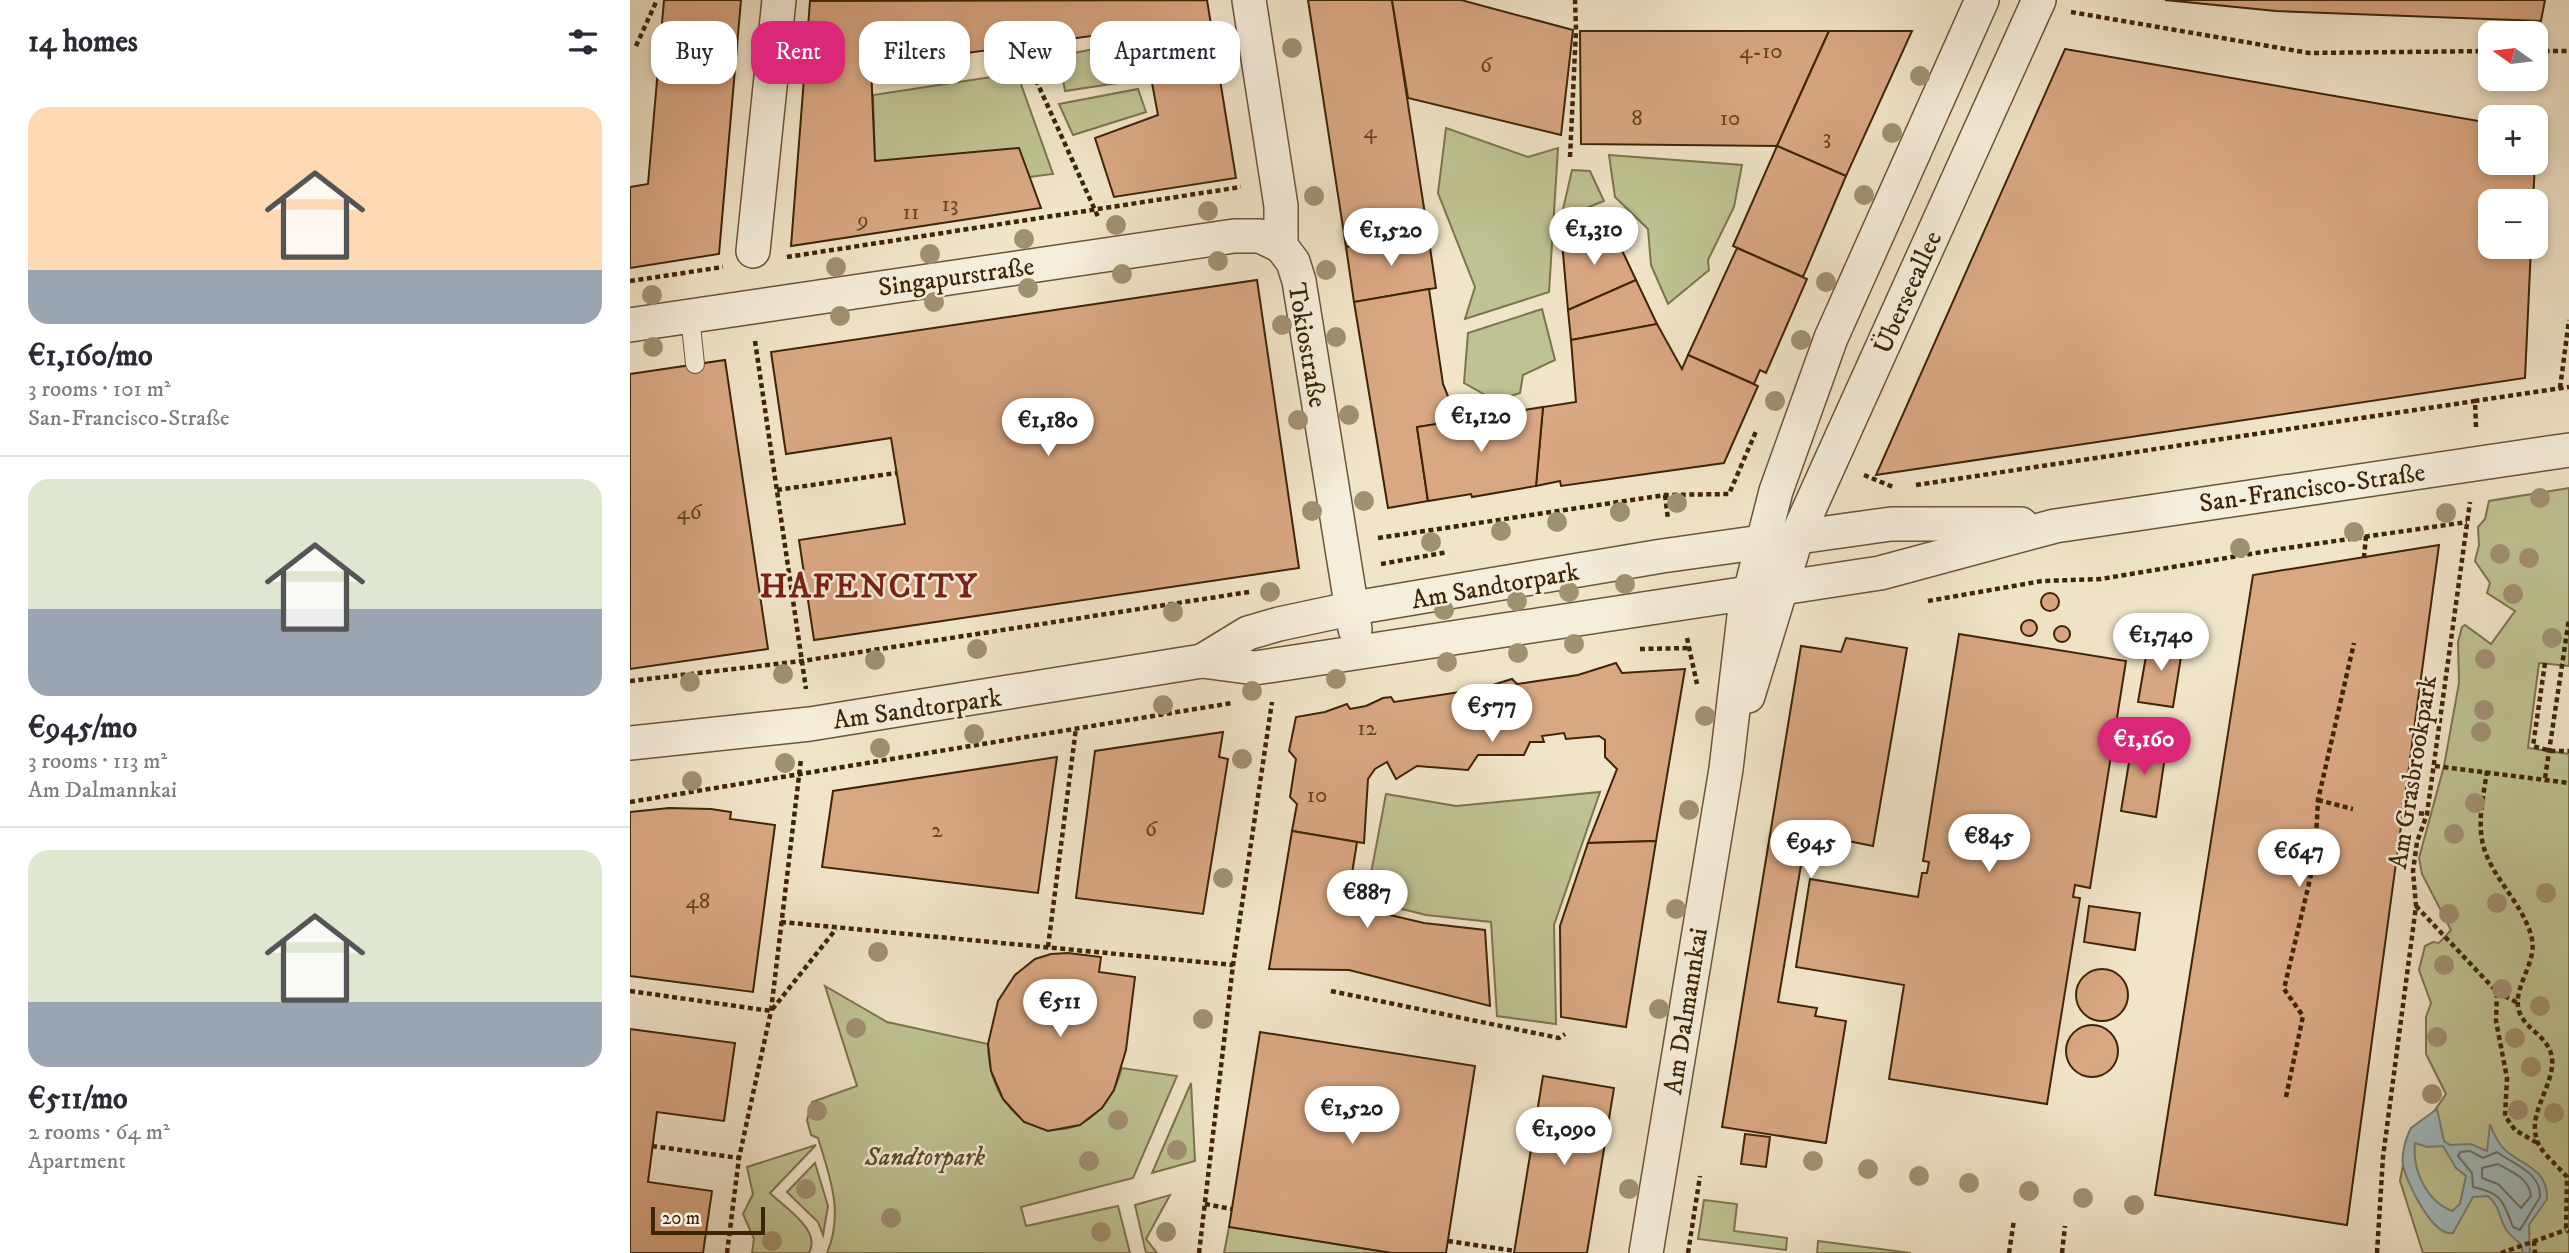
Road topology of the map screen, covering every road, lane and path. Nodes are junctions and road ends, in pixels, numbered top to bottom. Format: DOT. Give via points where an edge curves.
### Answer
graph roads {
  1 [pos="657,0"];
  2 [pos="779,0"];
  3 [pos="1249,0"];
  4 [pos="1575,0"];
  5 [pos="1982,0"];
  6 [pos="2039,0"];
  7 [pos="2080,14"];
  8 [pos="636,46"];
  9 [pos="2478,51"];
  10 [pos="2548,51"];
  11 [pos="2569,51"];
  12 [pos="1038,84"];
  13 [pos="1570,157"];
  14 [pos="1276,182"];
  15 [pos="1092,200"];
  16 [pos="1281,247"];
  17 [pos="753,258"];
  18 [pos="630,281"];
  19 [pos="750,307"];
  20 [pos="690,316"];
  21 [pos="2569,320"];
  22 [pos="630,325"];
  23 [pos="695,364"];
  24 [pos="2569,387"];
  25 [pos="2560,388"];
  26 [pos="2475,401"];
  27 [pos="1760,420"];
  28 [pos="2569,450"];
  29 [pos="2476,464"];
  30 [pos="897,473"];
  31 [pos="1863,477"];
  32 [pos="1911,486"];
  33 [pos="1897,488"];
  34 [pos="776,490"];
  35 [pos="1729,494"];
  36 [pos="1738,494"];
  37 [pos="2467,522"];
  38 [pos="2055,526"];
  39 [pos="1797,536"];
  40 [pos="2366,536"];
  41 [pos="1761,540"];
  42 [pos="2364,558"];
  43 [pos="1348,576"];
  44 [pos="1781,586"];
  45 [pos="1253,592"];
  46 [pos="1749,593"];
  47 [pos="1925,601"];
  48 [pos="1354,608"];
  49 [pos="2569,619"];
  50 [pos="2354,643"];
  51 [pos="1357,652"];
  52 [pos="802,661"];
  53 [pos="1202,661"];
  54 [pos="2545,663"];
  55 [pos="630,681"];
  56 [pos="1259,699"];
  57 [pos="1237,703"];
  58 [pos="810,724"];
  59 [pos="1076,728"];
  60 [pos="630,743"];
  61 [pos="2551,751"];
  62 [pos="2569,751"];
  63 [pos="2434,765"];
  64 [pos="1726,769"];
  65 [pos="2487,771"];
  66 [pos="800,773"];
  67 [pos="2545,778"];
  68 [pos="2569,783"];
  69 [pos="2318,800"];
  70 [pos="630,802"];
  71 [pos="2353,809"];
  72 [pos="2402,813"];
  73 [pos="2427,814"];
  74 [pos="2416,906"];
  75 [pos="781,922"];
  76 [pos="836,928"];
  77 [pos="1048,947"];
  78 [pos="1233,965"];
  79 [pos="630,991"];
  80 [pos="1331,991"];
  81 [pos="2497,992"];
  82 [pos="2518,1003"];
  83 [pos="771,1011"];
  84 [pos="1565,1034"];
  85 [pos="2286,1097"];
  86 [pos="2539,1144"];
  87 [pos="652,1146"];
  88 [pos="740,1158"];
  89 [pos="1700,1176"];
  90 [pos="1205,1205"];
  91 [pos="1232,1209"];
  92 [pos="2014,1220"];
  93 [pos="2065,1226"];
  94 [pos="2567,1231"];
  95 [pos="1448,1241"];
  96 [pos="2532,1242"];
  97 [pos="1515,1251"];
  98 [pos="727,1253"];
  99 [pos="1199,1253"];
  100 [pos="1646,1253"];
  101 [pos="1688,1253"];
  102 [pos="2010,1253"];
  103 [pos="2062,1253"];
  104 [pos="2377,1253"];
  105 [pos="2501,1253"];
  106 [pos="2535,1253"];
  1 -- 8 [label="path"];
  2 -- 17 [label="street"];
  3 -- 14 [label="street, Tokiostraße"];
  4 -- 13 [label="path"];
  5 -- 41 [label="street, Überseeallee" via="1826,348"];
  6 -- 39 [label="street, Überseeallee"];
  7 -- 9 [label="path" via="2309,53"];
  10 -- 11 [label="path"];
  12 -- 15 [label="path"];
  14 -- 16 [label="street, Tokiostraße"];
  14 -- 17 [label="path"];
  16 -- 19 [label="street, Singapurstraße" via="1260,236 1234,236"];
  16 -- 43 [label="street, Tokiostraße" via="1293,262 1299,281"];
  17 -- 18 [label="path"];
  19 -- 20 [label="street, Singapurstraße"];
  19 -- 34 [label="path"];
  20 -- 22 [label="street, Singapurstraße"];
  20 -- 23 [label="lane"];
  21 -- 25 [label="path"];
  24 -- 25 [label="path"];
  25 -- 26 [label="path"];
  26 -- 29 [label="path, Am Grasbrookpark"];
  26 -- 32 [label="path"];
  27 -- 35 [label="path"];
  28 -- 29 [label="street, San-Francisco-Straße"];
  29 -- 37 [label="path, Am Grasbrookpark"];
  29 -- 38 [label="street, San-Francisco-Straße"];
  30 -- 34 [label="path"];
  31 -- 33 [label="path"];
  34 -- 52 [label="path"];
  35 -- 36 [label="path"];
  35 -- 43 [label="path" via="1665,495 1370,540"];
  37 -- 40 [label="path"];
  37 -- 63 [label="path, Am Grasbrookpark"];
  38 -- 39 [label="street, San-Francisco-Straße" via="1914,523"];
  38 -- 44 [label="street, San-Francisco-Straße" via="1880,573"];
  39 -- 41 [label="street, Am Sandtorpark"];
  39 -- 44 [label="street, Überseeallee"];
  40 -- 42 [label="path"];
  40 -- 47 [label="path" via="2101,579 2042,581"];
  41 -- 46 [label="street, Überseeallee"];
  41 -- 48 [label="street, Am Sandtorpark"];
  43 -- 48 [label="street, Tokiostraße"];
  44 -- 46 [label="street, Am Sandtorpark"];
  44 -- 64 [label="street, Am Dalmannkai"];
  45 -- 52 [label="path"];
  46 -- 51 [label="street, Am Sandtorpark"];
  46 -- 64 [label="street, Am Dalmannkai" via="1739,642"];
  48 -- 51 [label="street, Tokiostraße"];
  48 -- 53 [label="street, Am Sandtorpark" via="1248,633"];
  49 -- 61 [label="path"];
  50 -- 69 [label="path"];
  51 -- 53 [label="street, Am Sandtorpark" via="1255,668"];
  52 -- 55 [label="path"];
  52 -- 58 [label="path"];
  53 -- 58 [label="street, Am Sandtorpark"];
  54 -- 61 [label="path" via="2533,746"];
  56 -- 78 [label="path" via="1272,697"];
  57 -- 59 [label="path"];
  58 -- 60 [label="street, Am Sandtorpark"];
  58 -- 66 [label="path"];
  59 -- 66 [label="path"];
  59 -- 77 [label="path"];
  61 -- 62 [label="path"];
  61 -- 67 [label="path"];
  63 -- 65 [label="path"];
  63 -- 73 [label="path, Am Grasbrookpark"];
  64 -- 100 [label="street, Am Dalmannkai"];
  65 -- 67 [label="path"];
  65 -- 82 [label="path" via="2482,839 2532,939 2531,961"];
  66 -- 70 [label="path"];
  66 -- 75 [label="path"];
  67 -- 68 [label="path"];
  69 -- 71 [label="path"];
  69 -- 85 [label="path" via="2315,859 2284,989 2303,1016"];
  72 -- 73 [label="path"];
  73 -- 74 [label="path, Am Grasbrookpark" via="2413,871"];
  74 -- 81 [label="path"];
  74 -- 104 [label="path, Am Grasbrookpark" via="2383,1157"];
  75 -- 76 [label="path"];
  75 -- 83 [label="path"];
  76 -- 77 [label="path"];
  76 -- 83 [label="path"];
  77 -- 78 [label="path"];
  78 -- 90 [label="path"];
  79 -- 83 [label="path"];
  80 -- 84 [label="path" via="1493,1026 1559,1038"];
  81 -- 82 [label="path"];
  81 -- 86 [label="path" via="2496,1021 2507,1078 2505,1116 2515,1130"];
  82 -- 86 [label="path" via="2526,1023 2552,1057 2537,1116"];
  83 -- 88 [label="path"];
  86 -- 94 [label="path" via="2567,1177"];
  87 -- 88 [label="path"];
  88 -- 98 [label="path"];
  89 -- 101 [label="path"];
  90 -- 91 [label="path"];
  90 -- 99 [label="path"];
  92 -- 102 [label="path"];
  93 -- 103 [label="path"];
  94 -- 96 [label="path"];
  95 -- 97 [label="path"];
  96 -- 105 [label="path"];
  96 -- 106 [label="path"];
}
